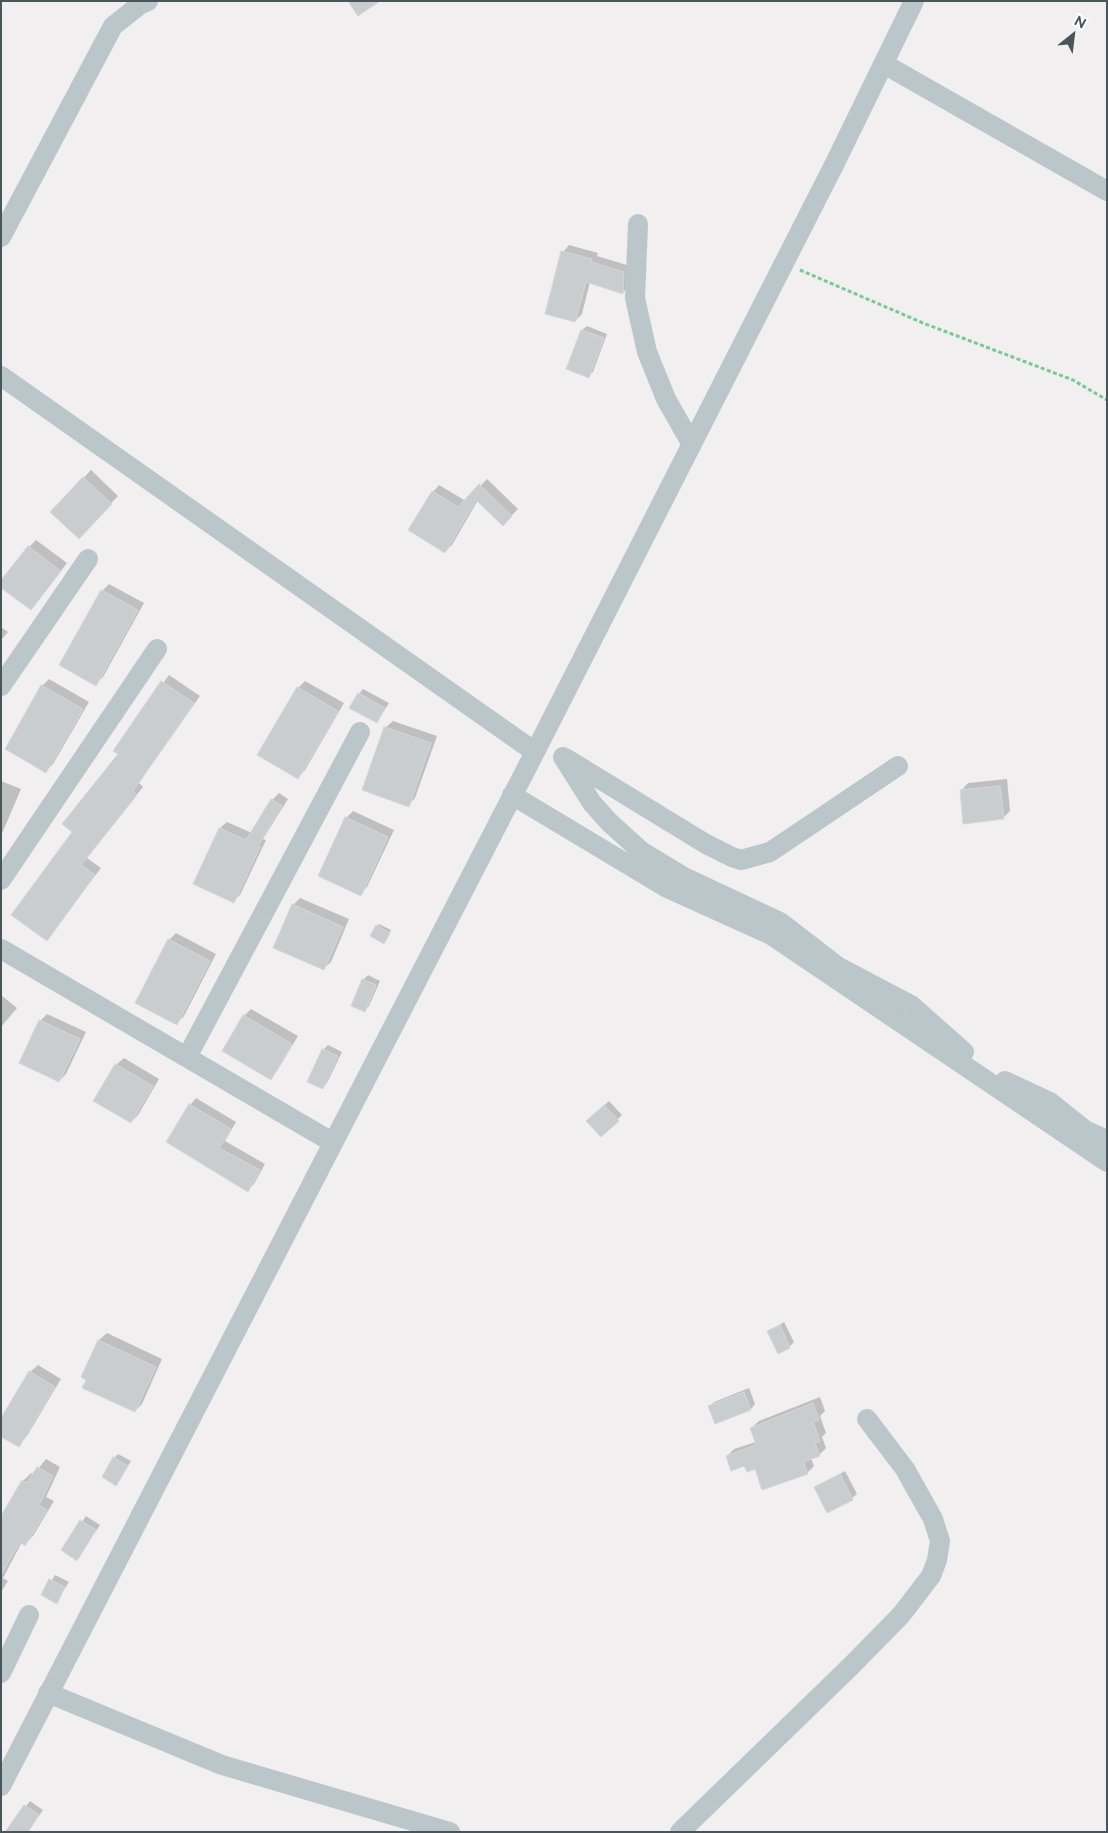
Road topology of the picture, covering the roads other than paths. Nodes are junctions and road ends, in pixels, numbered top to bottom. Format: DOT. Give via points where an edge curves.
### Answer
graph roads {
  1 [pos="148,1"];
  2 [pos="914,1"];
  3 [pos="884,64"];
  4 [pos="1105,185"];
  5 [pos="638,224"];
  6 [pos="1,237"];
  7 [pos="1,376"];
  8 [pos="691,443"];
  9 [pos="88,559"];
  10 [pos="156,649"];
  11 [pos="1,686"];
  12 [pos="360,732"];
  13 [pos="537,747"];
  14 [pos="564,757"];
  15 [pos="898,766"];
  16 [pos="512,795"];
  17 [pos="1,880"];
  18 [pos="1,949"];
  19 [pos="187,1056"];
  20 [pos="1107,1140"];
  21 [pos="332,1142"];
  22 [pos="1107,1162"];
  23 [pos="867,1419"];
  24 [pos="29,1615"];
  25 [pos="1,1672"];
  26 [pos="48,1693"];
  27 [pos="1,1786"];
  28 [pos="450,1832"];
  29 [pos="680,1832"];
  1 -- 6 [label="street" via="113,26"];
  2 -- 3 [label="street"];
  3 -- 4 [label="street"];
  3 -- 8 [label="street"];
  5 -- 8 [label="street" via="635,298 647,352 666,399"];
  7 -- 13 [label="street"];
  8 -- 13 [label="street"];
  9 -- 11 [label="street"];
  10 -- 17 [label="street"];
  12 -- 19 [label="street"];
  13 -- 14 [label="street"];
  13 -- 16 [label="street"];
  14 -- 15 [label="street" via="673,825 741,860 770,852"];
  14 -- 20 [label="street" via="578,783 609,822 657,863 780,922 837,966 911,1005 988,1071 1050,1102 1085,1130"];
  16 -- 21 [label="street"];
  16 -- 22 [label="street" via="667,888 771,935"];
  18 -- 19 [label="street"];
  19 -- 21 [label="street"];
  21 -- 26 [label="street"];
  23 -- 29 [label="street" via="904,1469 933,1519 940,1541 931,1576 901,1615 851,1666"];
  24 -- 25 [label="street"];
  26 -- 27 [label="street"];
  26 -- 28 [label="street" via="222,1765"];
}
